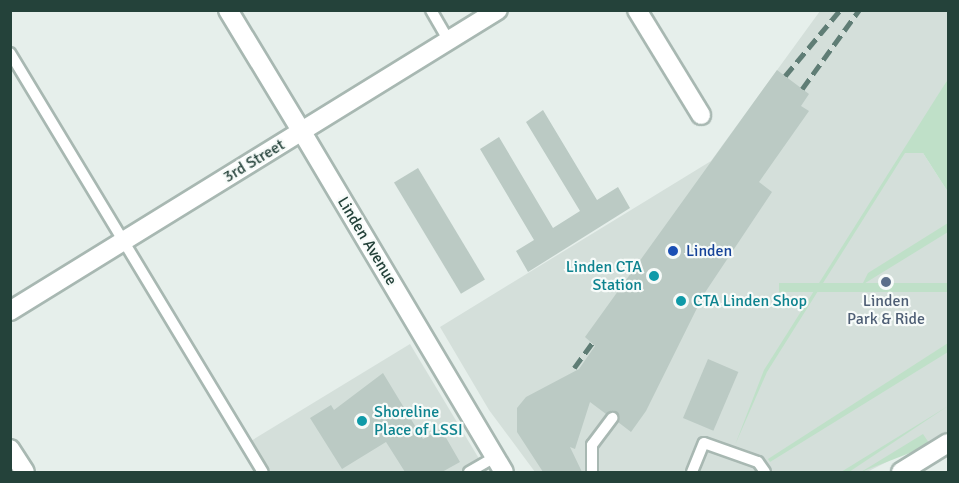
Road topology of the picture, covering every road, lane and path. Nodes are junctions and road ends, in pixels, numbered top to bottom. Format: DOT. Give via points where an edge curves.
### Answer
graph roads {
  1 [pos="228,10"];
  2 [pos="431,10"];
  3 [pos="498,10"];
  4 [pos="637,10"];
  5 [pos="449,41"];
  6 [pos="10,53"];
  7 [pos="701,115"];
  8 [pos="302,132"];
  9 [pos="124,241"];
  10 [pos="10,311"];
  11 [pos="612,418"];
  12 [pos="948,443"];
  13 [pos="10,449"];
  14 [pos="500,465"];
  15 [pos="908,470"];
  16 [pos="25,472"];
  17 [pos="263,472"];
  18 [pos="469,472"];
  19 [pos="592,472"];
  20 [pos="692,472"];
  21 [pos="765,472"];
  1 -- 8 [label="street, Linden Avenue"];
  2 -- 5 [label="lane"];
  3 -- 5 [label="street, 3rd Street"];
  4 -- 7 [label="street"];
  5 -- 8 [label="street, 3rd Street"];
  6 -- 9 [label="lane"];
  8 -- 9 [label="street, 3rd Street"];
  8 -- 14 [label="street, Linden Avenue"];
  9 -- 10 [label="street, 3rd Street"];
  9 -- 17 [label="lane"];
  11 -- 19 [label="lane" via="592,445"];
  12 -- 15 [label="street"];
  13 -- 16 [label="street"];
  14 -- 18 [label="lane"];
  20 -- 21 [label="lane" via="704,443 758,462"];
}
